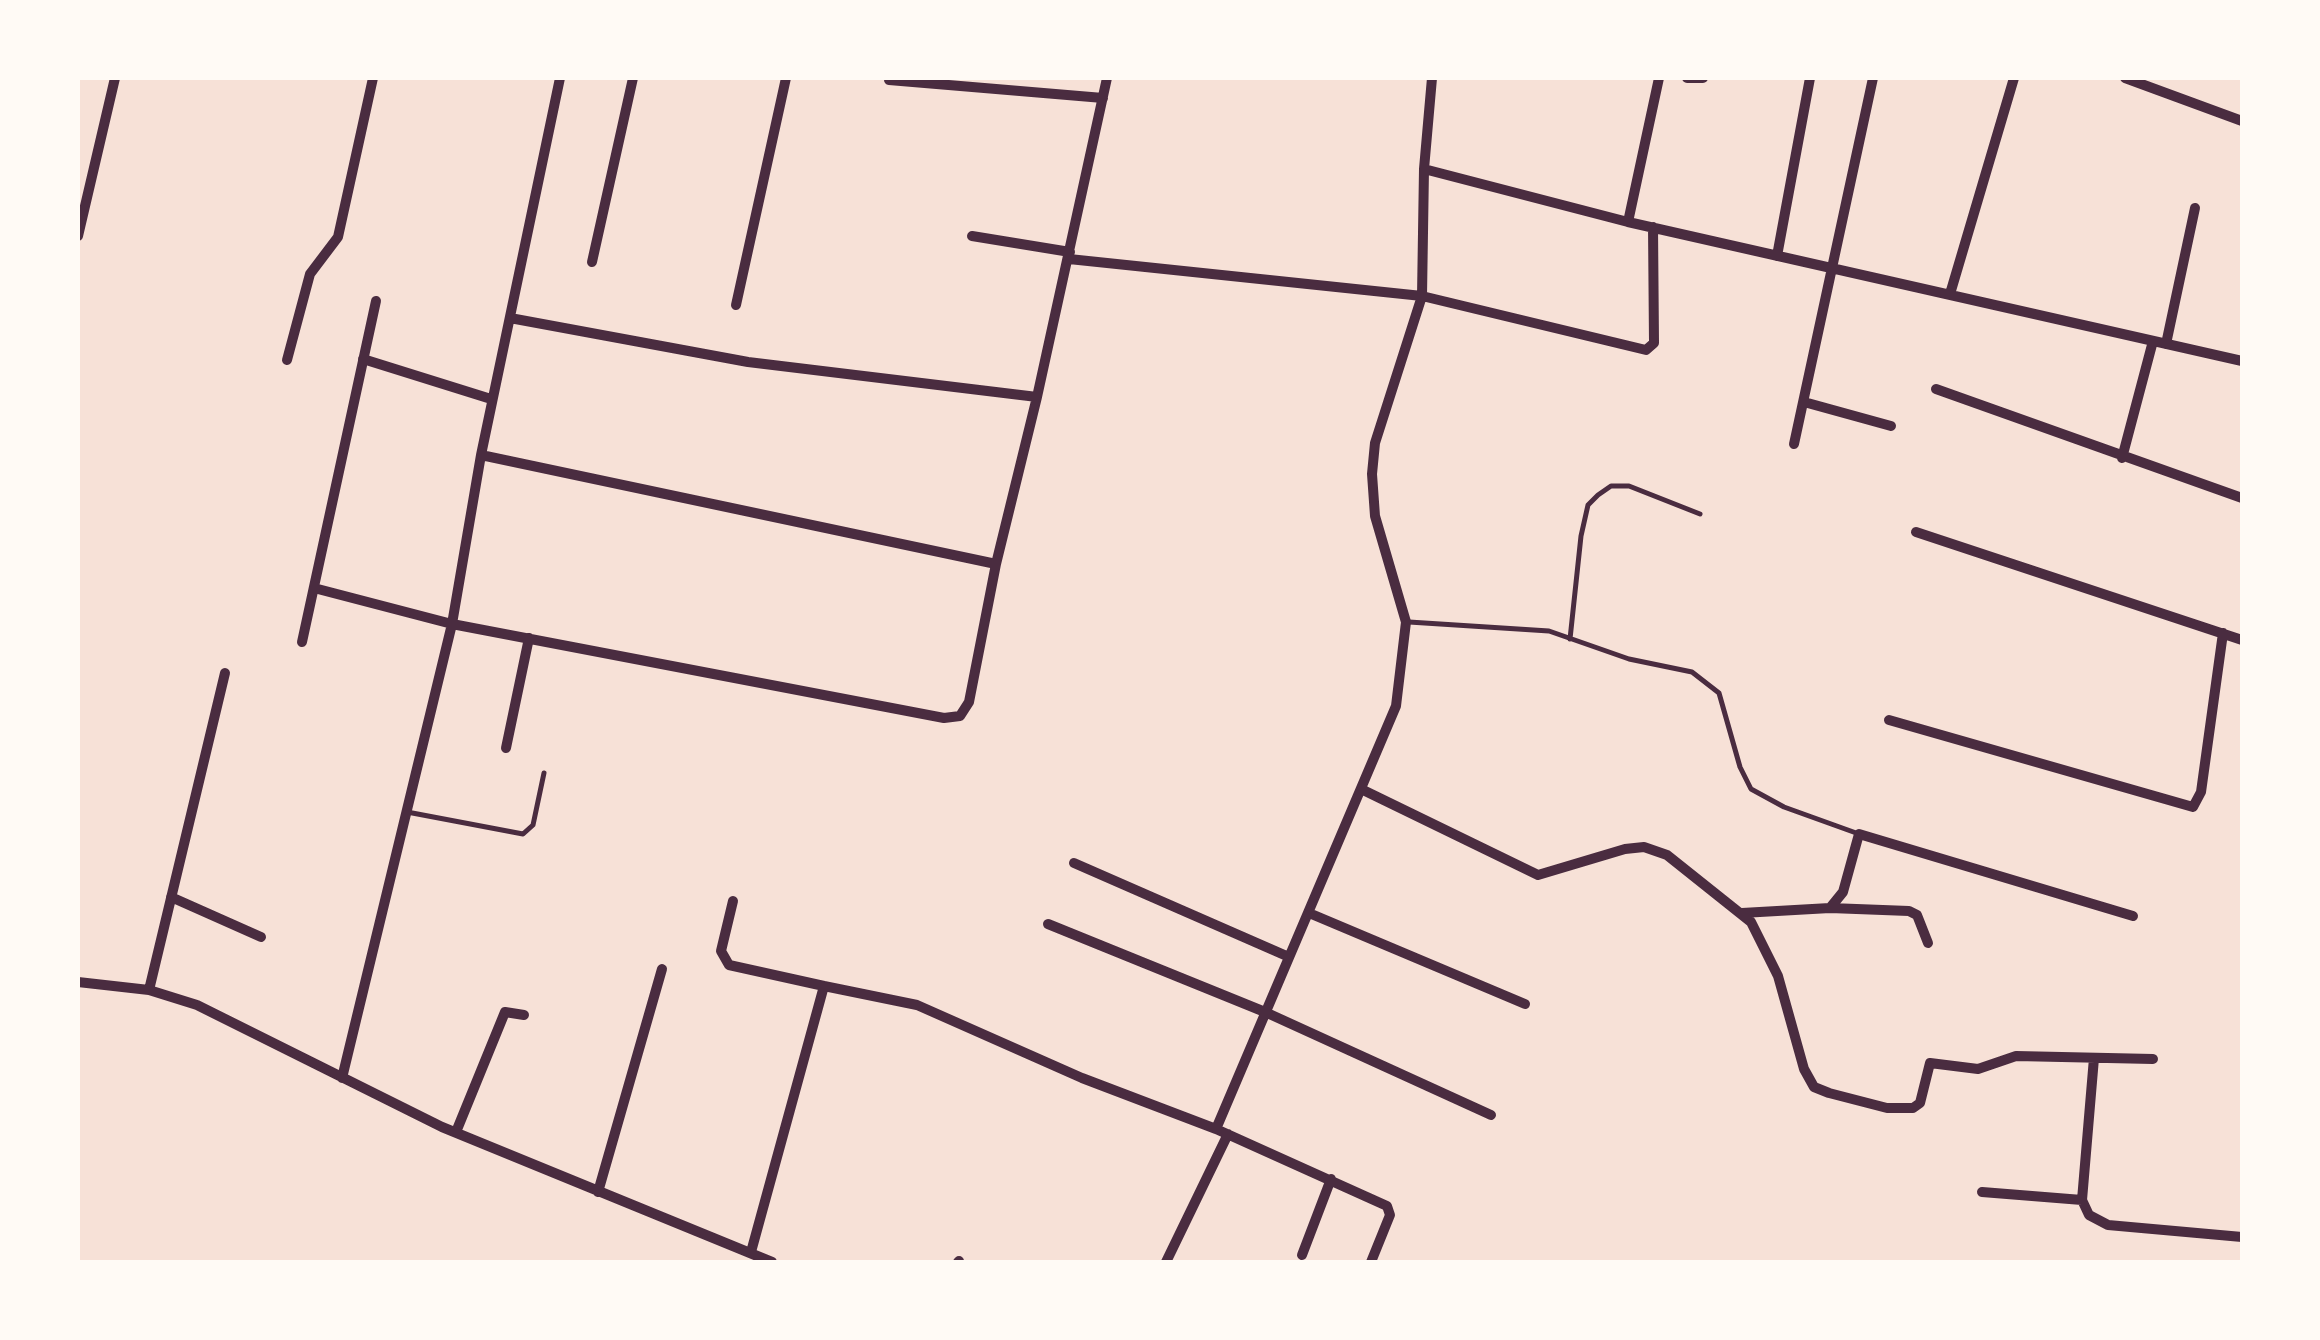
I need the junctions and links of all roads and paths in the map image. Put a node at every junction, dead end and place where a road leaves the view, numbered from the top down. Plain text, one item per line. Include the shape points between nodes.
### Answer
1 (116, 78) edge
2 (373, 78) edge
3 (560, 78) edge
4 (634, 78) edge
5 (786, 78) edge
6 (1107, 78) edge
7 (1432, 78) edge
8 (1659, 78) edge
9 (1686, 78) edge
10 (1704, 78) edge
11 (1810, 78) edge
12 (1873, 78) edge
13 (2014, 78) edge
14 (2125, 78) edge
15 (889, 80) edge
16 (1103, 98) junction
17 (2242, 120) edge
18 (1424, 170) junction
19 (2195, 208) dead end
20 (1628, 222) junction
21 (1654, 227) junction
22 (78, 236) edge
23 (972, 236) dead end
24 (1070, 256) junction
25 (1777, 256) junction
26 (592, 262) dead end
27 (1835, 268) junction
28 (1950, 294) junction
29 (1422, 296) junction
30 (376, 301) dead end
31 (736, 305) dead end
32 (510, 318) junction
33 (2153, 341) junction
34 (2166, 344) junction
35 (363, 359) junction
36 (287, 360) dead end
37 (2242, 361) edge
38 (1936, 389) dead end
39 (491, 398) junction
40 (1037, 398) junction
41 (1804, 402) junction
42 (1891, 426) dead end
43 (1794, 444) dead end
44 (482, 455) junction
45 (2122, 458) junction
46 (2242, 498) edge
47 (1700, 514) dead end
48 (1916, 532) dead end
49 (996, 564) junction
50 (314, 588) junction
51 (1406, 622) junction
52 (452, 624) junction
53 (2223, 633) junction
54 (529, 638) junction
55 (1570, 639) junction
56 (2242, 640) edge
57 (302, 642) dead end
58 (225, 673) dead end
59 (1888, 720) dead end
60 (506, 748) dead end
61 (544, 773) dead end
62 (1362, 789) junction
63 (407, 812) junction
64 (1859, 834) junction
65 (1074, 862) dead end
66 (172, 897) junction
67 (733, 900) dead end
68 (1830, 908) junction
69 (1309, 913) junction
70 (1742, 913) junction
71 (2134, 916) dead end
72 (1048, 924) dead end
73 (261, 937) dead end
74 (1928, 943) dead end
75 (1289, 957) junction
76 (662, 969) dead end
77 (78, 982) edge
78 (824, 986) junction
79 (150, 990) junction
80 (1526, 1004) dead end
81 (1266, 1012) junction
82 (524, 1015) dead end
83 (2094, 1058) junction
84 (2153, 1059) dead end
85 (342, 1078) junction
86 (1491, 1115) dead end
87 (1216, 1129) junction
88 (456, 1132) junction
89 (1228, 1134) junction
90 (1331, 1180) junction
91 (598, 1192) junction
92 (1982, 1192) dead end
93 (2082, 1200) junction
94 (2242, 1238) edge
95 (751, 1252) junction
96 (1302, 1255) dead end
97 (772, 1262) edge
98 (1166, 1262) edge
99 (1371, 1262) edge

1 - 22 street
2 - 36 street via 338,237 310,274
3 - 32 street
4 - 26 street
5 - 31 street
6 - 16 street
7 - 18 street
8 - 20 street
9 - 10 street
11 - 25 street
12 - 27 street
13 - 28 street
14 - 17 street
15 - 16 street
16 - 24 street
18 - 20 street
18 - 29 street
19 - 34 street
20 - 21 street
21 - 25 street
21 - 29 street via 1654,342 1646,350
23 - 24 street
24 - 29 street
24 - 40 street
25 - 27 street
27 - 28 street
27 - 41 street
28 - 33 street
29 - 51 street via 1375,443 1372,474 1375,516
30 - 35 street
32 - 39 street
32 - 40 street via 748,362
33 - 34 street
33 - 45 street
34 - 37 street
35 - 39 street
35 - 50 street
38 - 45 street
39 - 44 street
40 - 49 street
41 - 42 street
41 - 43 street
44 - 49 street
44 - 52 street
45 - 46 street
47 - 55 lane via 1629,486 1598,494 1588,505 1581,536
48 - 53 street
49 - 54 street via 969,702 960,716
50 - 52 street
50 - 57 street
51 - 55 lane via 1549,631
51 - 62 street via 1396,706
52 - 54 street
52 - 63 street
53 - 56 street
53 - 59 street via 2202,792 2193,807
54 - 60 street
55 - 64 lane via 1706,681 1726,706 1751,789
58 - 66 street
61 - 63 lane via 533,825 523,834
62 - 69 street
62 - 70 street via 1538,875 1625,849 1654,849
63 - 85 street
64 - 68 street via 1843,892
64 - 71 street
65 - 75 street
66 - 73 street
66 - 79 street
67 - 78 street via 720,951 729,965
68 - 70 street
68 - 74 street via 1909,911 1917,914
69 - 75 street
69 - 80 street
70 - 83 street via 1778,976 1814,1086 1888,1108 1914,1108 1930,1063 1978,1069 2016,1056
72 - 81 street
75 - 81 street
76 - 91 street
77 - 79 street
78 - 87 street via 917,1005
78 - 95 street
79 - 85 street via 197,1005
81 - 86 street
81 - 87 street
82 - 88 street via 504,1012
83 - 84 street
83 - 93 street
85 - 88 street
87 - 89 street
88 - 91 street
89 - 90 street
89 - 98 street
90 - 96 street
90 - 99 street via 1390,1209
91 - 95 street
92 - 93 street
93 - 94 street via 2089,1216 2108,1225
95 - 97 street

